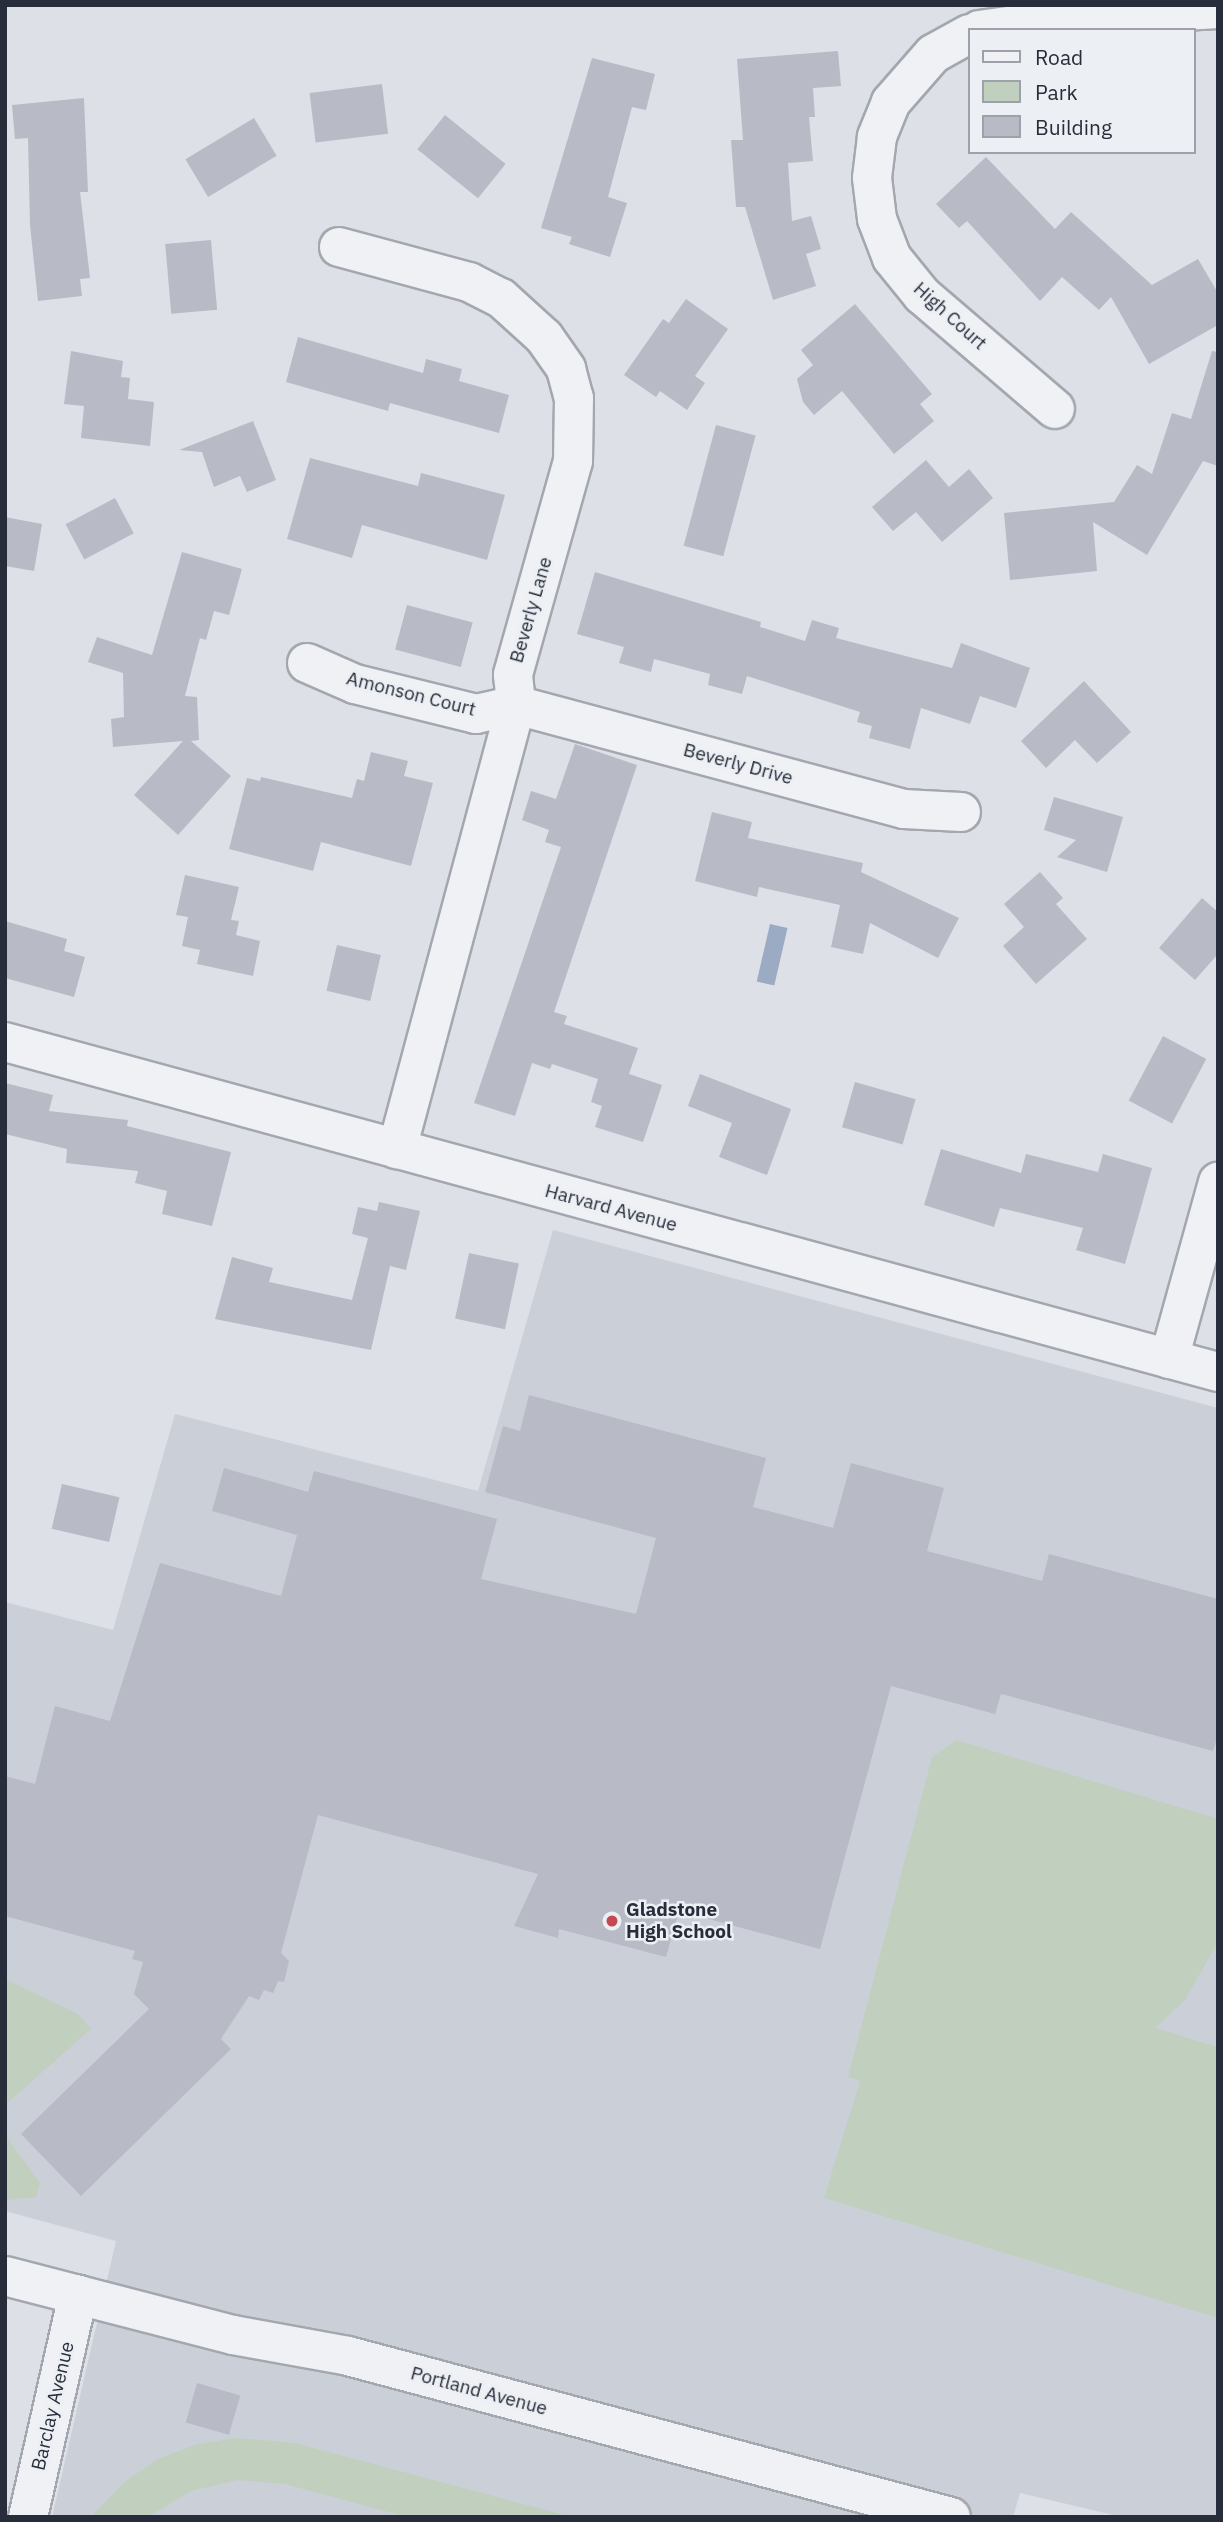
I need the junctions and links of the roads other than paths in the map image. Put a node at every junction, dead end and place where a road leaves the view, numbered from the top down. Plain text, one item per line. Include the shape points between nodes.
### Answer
1 (1218, 9) edge
2 (993, 28) edge
3 (968, 35) edge
4 (339, 247) dead end
5 (1055, 409) dead end
6 (307, 663) dead end
7 (516, 705) junction
8 (961, 811) dead end
9 (5, 1042) edge
10 (397, 1149) junction
11 (1218, 1182) edge
12 (1169, 1359) junction
13 (1218, 1372) edge
14 (5, 2276) edge
15 (78, 2295) junction
16 (29, 2517) edge
17 (951, 2517) edge

1 - 2 street via 1065,18
3 - 5 street, High Court via 933,54 891,102 877,138 872,178 877,219 892,258 922,295
4 - 7 street, Beverly Lane via 469,282 501,298 528,319 566,369 574,398 573,461 513,675
6 - 7 street, Amonson Court via 355,684 476,714
7 - 8 street, Beverly Drive via 904,808
7 - 10 street, Beverly Lane
9 - 10 street, Harvard Avenue
10 - 12 street, Harvard Avenue
11 - 12 street
12 - 13 street, Harvard Avenue
14 - 15 street, Portland Avenue
15 - 16 street, Barclay Avenue
15 - 17 street, Portland Avenue via 233,2335 348,2356

